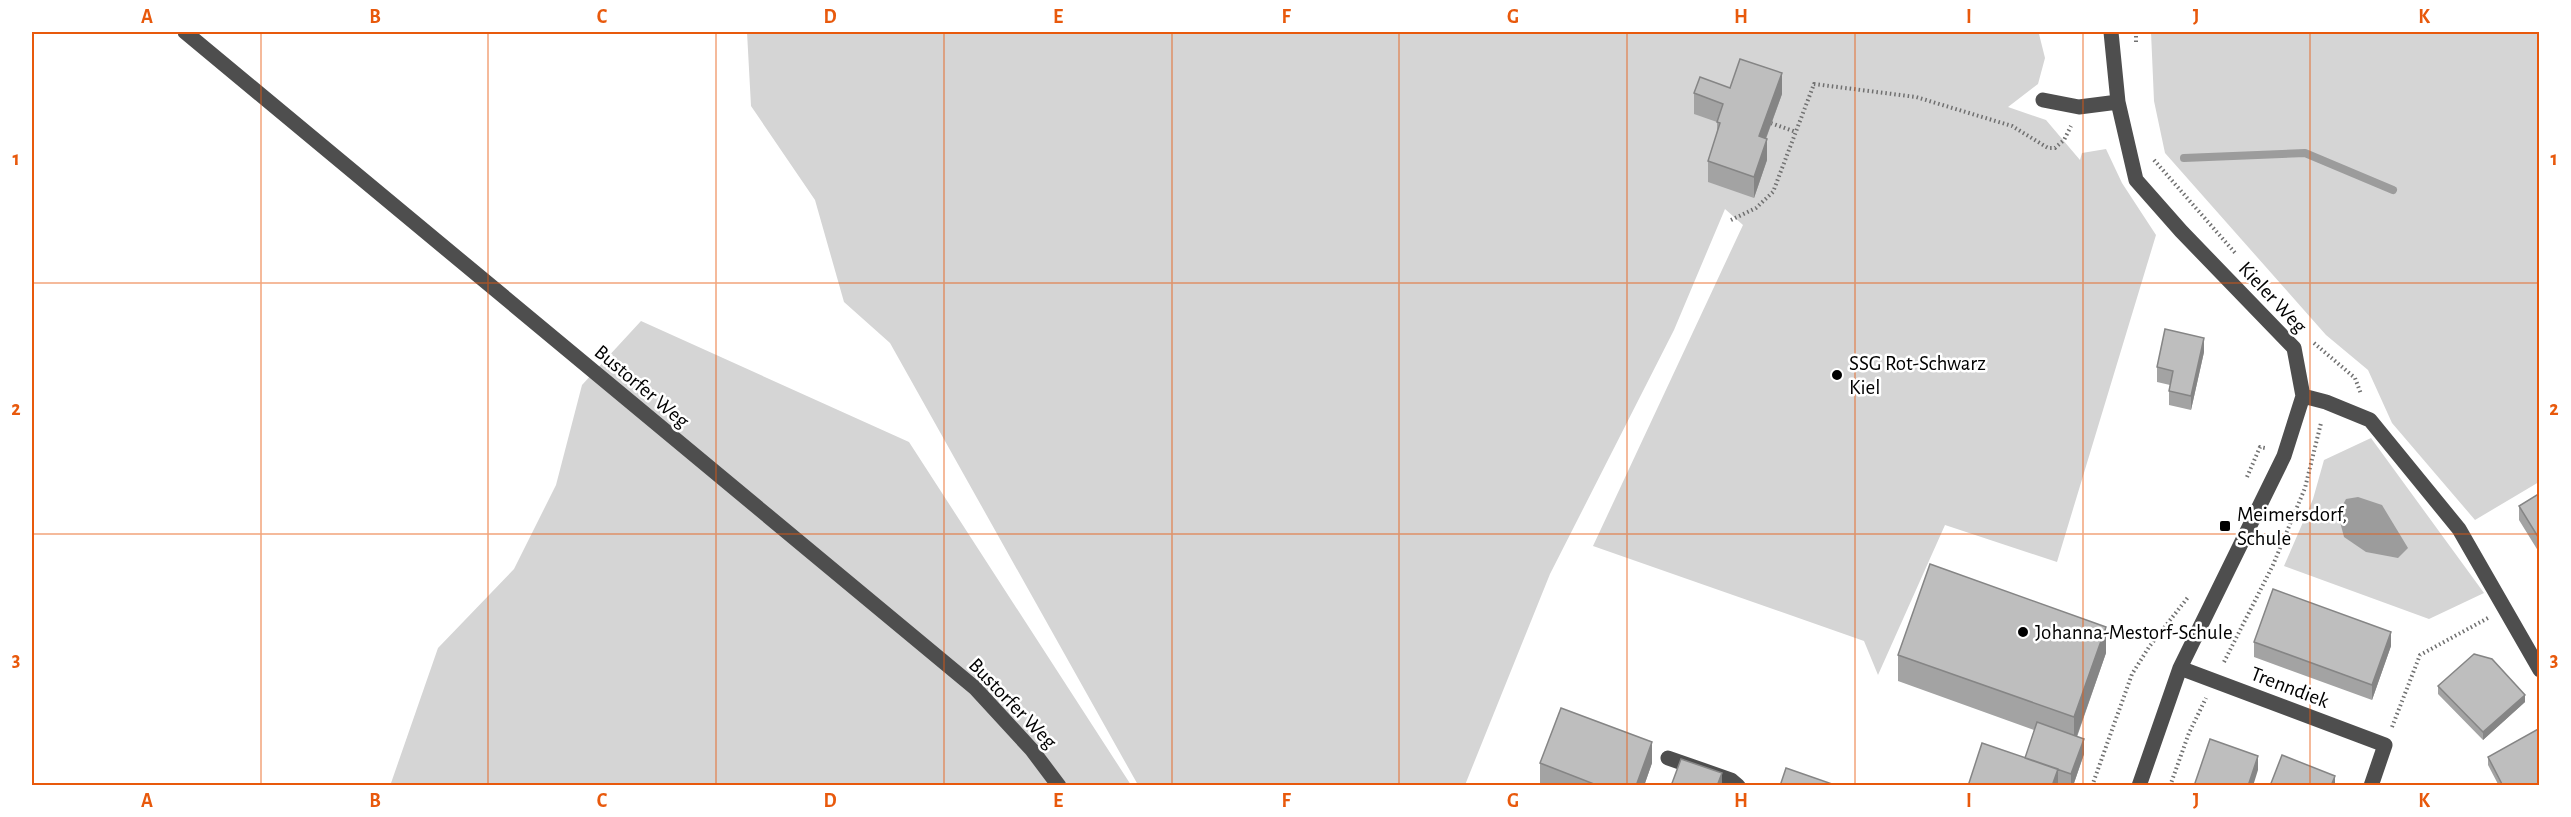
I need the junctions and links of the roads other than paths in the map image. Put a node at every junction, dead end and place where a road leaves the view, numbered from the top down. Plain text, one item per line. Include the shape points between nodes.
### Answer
1 (184, 32) edge
2 (2111, 32) edge
3 (2043, 100) dead end
4 (2118, 102) junction
5 (2303, 396) junction
6 (2180, 668) junction
7 (2540, 669) edge
8 (1668, 758) dead end
9 (1059, 786) edge
10 (1738, 786) edge
11 (2139, 786) edge
12 (2371, 786) edge

1 - 9 street, Bustorfer Weg via 975,688
2 - 4 street, Kieler Weg
3 - 4 street via 2079,107
4 - 5 street, Kieler Weg via 2136,180 2294,348
5 - 6 street via 2284,456
5 - 7 street via 2370,420 2459,529
6 - 11 street
6 - 12 street, Trenndiek via 2385,746
8 - 10 street

